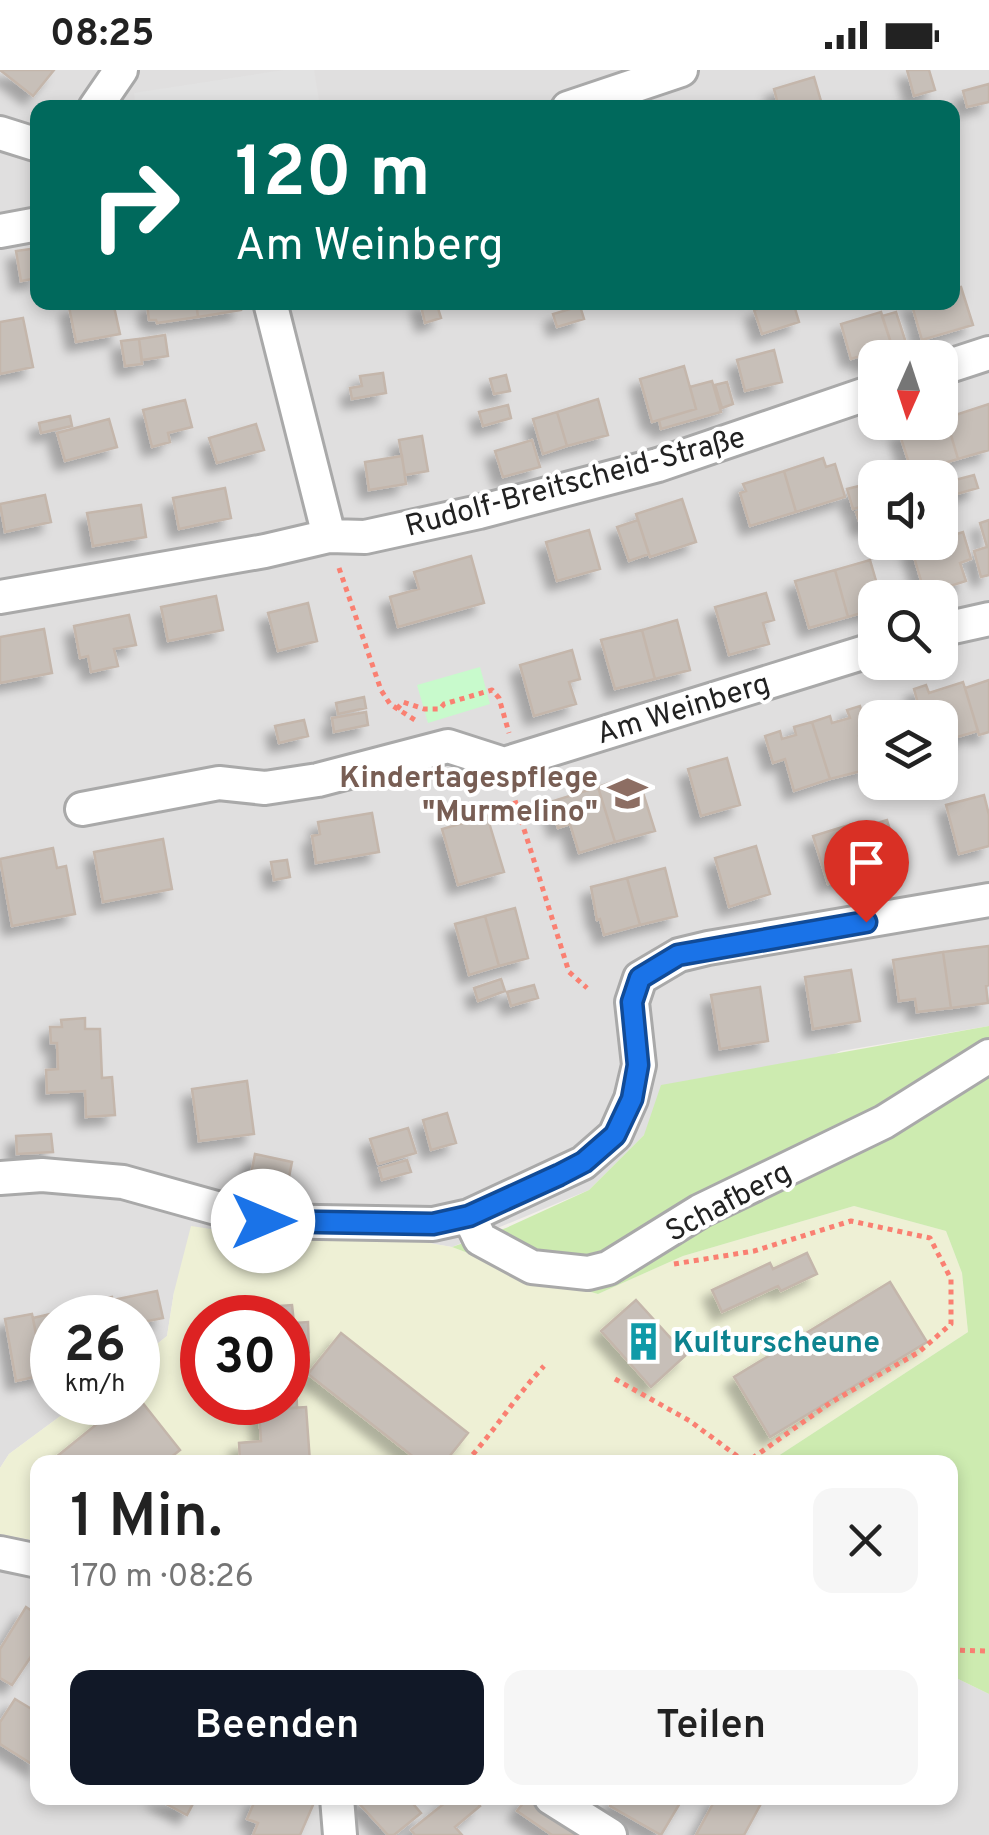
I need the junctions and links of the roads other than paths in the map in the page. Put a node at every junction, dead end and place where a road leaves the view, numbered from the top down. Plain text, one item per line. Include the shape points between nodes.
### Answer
1 (121, 70) edge
2 (681, 70) edge
3 (100, 100) edge
4 (592, 100) edge
5 (0, 133) edge
6 (30, 142) edge
7 (30, 225) edge
8 (0, 231) edge
9 (272, 310) edge
10 (989, 352) edge
11 (958, 363) edge
12 (858, 397) edge
13 (334, 551) junction
14 (0, 597) edge
15 (989, 619) edge
16 (958, 626) edge
17 (858, 654) edge
18 (82, 809) dead end
19 (989, 900) edge
20 (989, 1056) edge
21 (0, 1178) edge
22 (469, 1216) junction
23 (0, 1553) edge
24 (30, 1559) edge
25 (338, 1805) edge
26 (562, 1805) edge
27 (340, 1835) edge
28 (610, 1835) edge

1 - 3 street
2 - 4 street
5 - 6 street
7 - 8 street
9 - 13 street
10 - 11 street
12 - 13 street, Rudolf-Breitscheid-Straße via 640,469 365,537
13 - 14 street, Rudolf-Breitscheid-Straße via 265,551
15 - 16 street
17 - 18 street, Am Weinberg via 513,771 436,736 318,780 264,788 219,783
19 - 22 street via 708,948 655,967 640,978 632,1002 638,1065 615,1135 584,1162
20 - 22 street, Schafberg via 884,1122 700,1211 608,1268 532,1268 480,1239
21 - 22 street via 42,1174 123,1182 263,1221 433,1224
23 - 24 street
25 - 27 street
26 - 28 street

